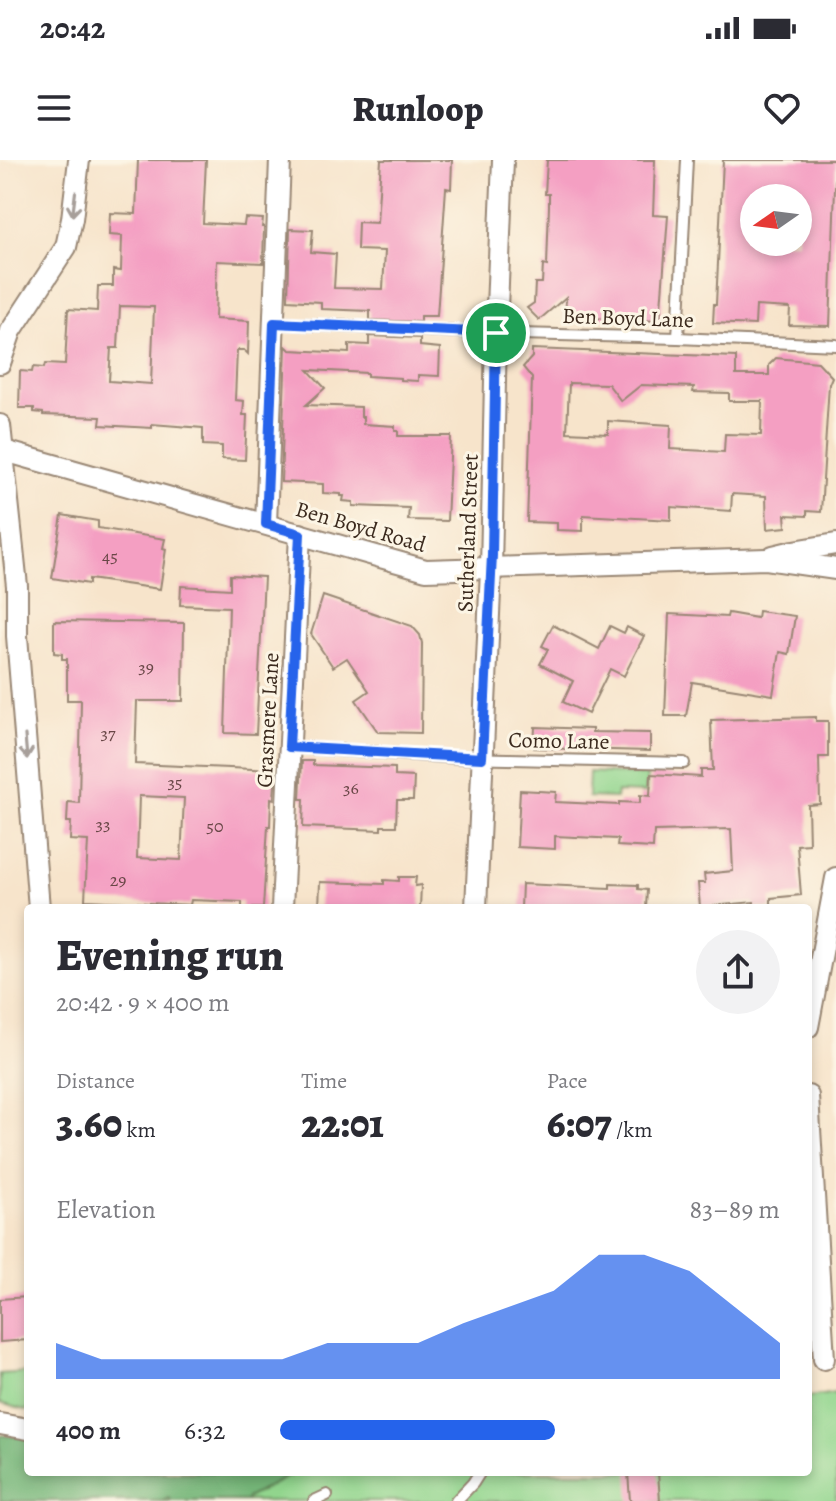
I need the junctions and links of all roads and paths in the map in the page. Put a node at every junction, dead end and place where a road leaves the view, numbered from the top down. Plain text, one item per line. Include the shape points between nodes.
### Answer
1 (79, 160) edge
2 (280, 160) edge
3 (503, 160) edge
4 (687, 160) edge
5 (274, 323) junction
6 (496, 333) junction
7 (678, 338) junction
8 (836, 345) edge
9 (0, 363) edge
10 (0, 425) edge
11 (1, 450) edge
12 (266, 524) junction
13 (300, 534) junction
14 (836, 544) edge
15 (766, 559) junction
16 (491, 569) junction
17 (836, 569) edge
18 (9, 585) edge
19 (289, 747) junction
20 (482, 758) junction
21 (684, 763) dead end
22 (836, 878) edge
23 (39, 904) edge
24 (282, 904) edge
25 (476, 904) edge
26 (812, 1006) edge
27 (812, 1151) edge
28 (827, 1359) edge
29 (0, 1413) edge
30 (24, 1417) edge
31 (0, 1424) edge
32 (24, 1428) edge
33 (477, 1476) edge
34 (327, 1495) dead end
35 (314, 1501) edge
36 (456, 1501) edge

1 -> 9 street via 66,247 11,331
2 - 5 street
3 - 6 street, Sutherland Street
4 - 7 lane
5 - 6 lane, Ben Boyd Lane
5 - 12 street
6 - 7 lane, Ben Boyd Lane
6 - 16 street, Sutherland Street
7 - 8 lane, Ben Boyd Lane
10 - 11 street
11 - 12 street, Ben Boyd Road
11 - 18 street
12 - 13 street, Ben Boyd Road
13 - 16 street, Ben Boyd Road via 426,570
13 - 19 street, Grasmere Lane
14 - 15 street, Ben Boyd Road
15 - 16 street, Ben Boyd Road
15 - 17 street, Ben Boyd Road
16 - 20 street, Sutherland Street
18 -> 23 street
19 - 20 lane, Como Lane
19 - 24 street, Grasmere Lane
20 - 21 lane, Como Lane
20 - 25 street, Sutherland Street
22 - 26 street
27 - 28 street
29 - 30 street
31 - 32 street
33 - 36 lane
34 - 35 lane

